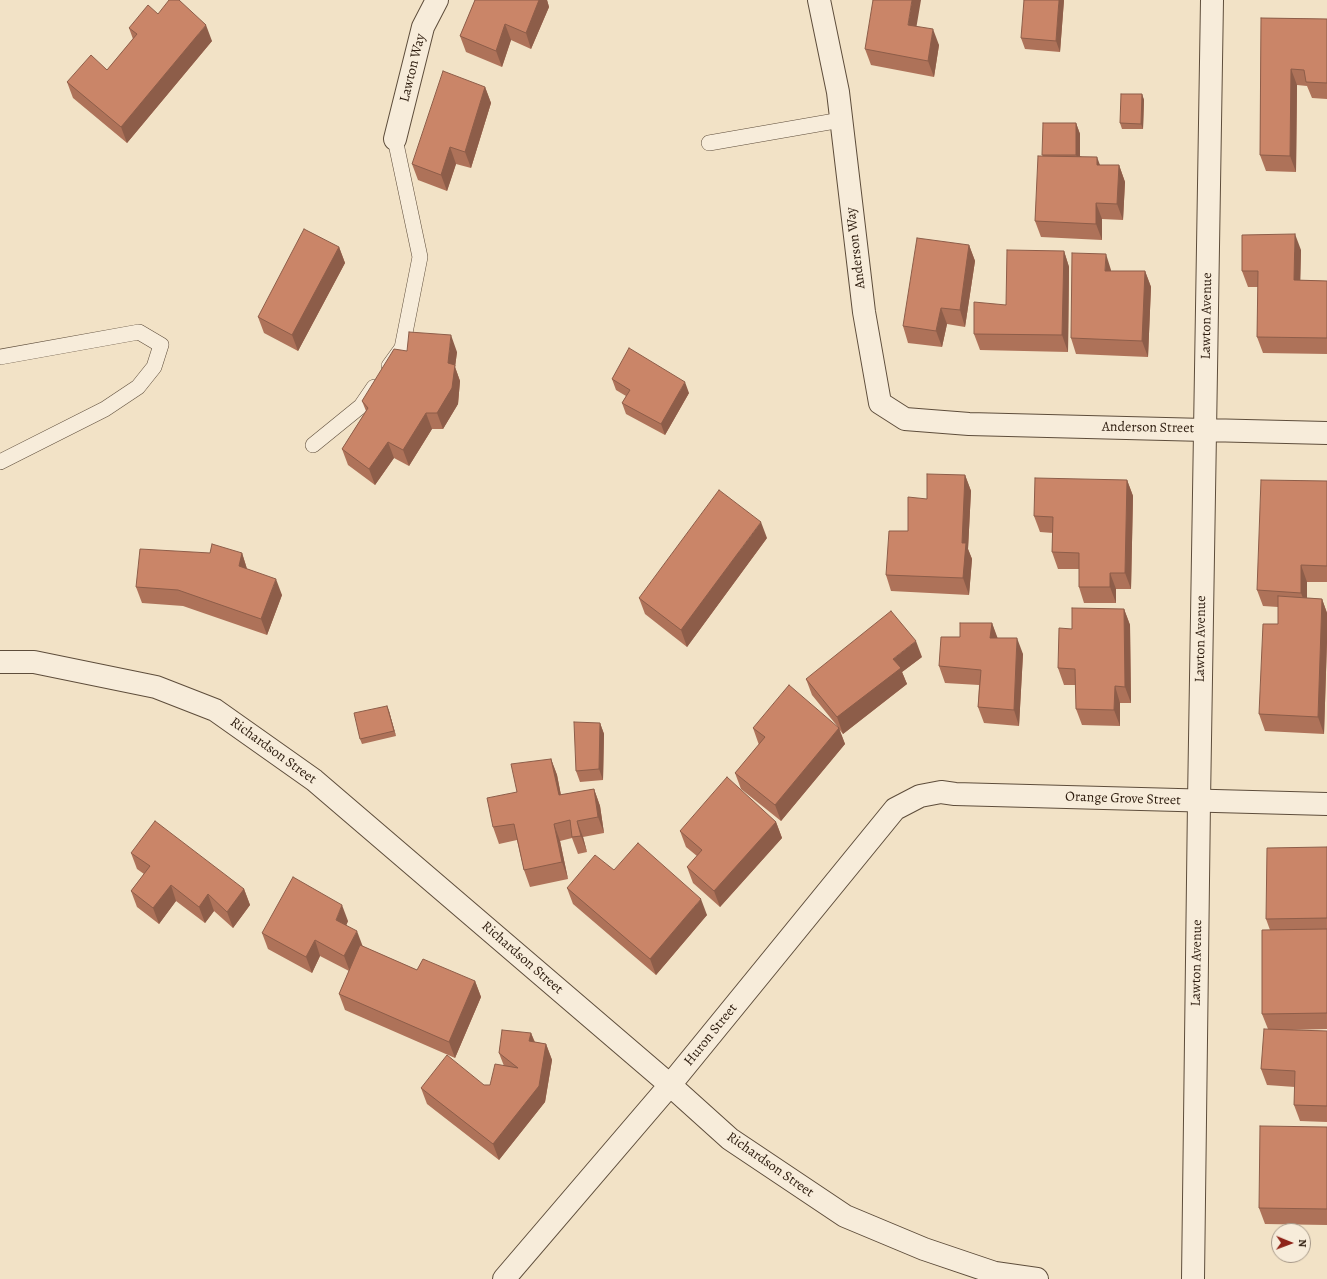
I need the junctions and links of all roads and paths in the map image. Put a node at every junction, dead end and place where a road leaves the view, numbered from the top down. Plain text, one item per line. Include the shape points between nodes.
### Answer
1 (437, 0) edge
2 (819, 0) edge
3 (1212, 0) edge
4 (841, 120) junction
5 (395, 139) joint
6 (709, 143) dead end
7 (0, 357) edge
8 (969, 424) joint
9 (1205, 430) junction
10 (1327, 433) edge
11 (313, 445) dead end
12 (0, 462) edge
13 (0, 662) edge
14 (920, 796) joint
15 (1199, 801) junction
16 (1327, 804) edge
17 (670, 1085) junction
18 (504, 1279) edge
19 (1036, 1279) edge
20 (1194, 1279) edge

1 - 5 street, Lawton Way via 423,27
2 - 4 street, Anderson Way
3 - 9 street, Lawton Avenue
4 - 6 lane
4 - 8 street, Anderson Way via 864,312 880,403 905,419
5 - 11 lane via 420,257 402,348 361,406
7 - 12 lane via 139,332 161,345 154,367 138,387 105,409
8 - 9 street, Anderson Street
9 - 10 street, Anderson Street
9 - 15 street, Lawton Avenue
13 - 17 street, Richardson Street via 34,662 156,687 215,710 314,780
14 - 15 street, Orange Grove Street via 941,792
14 - 17 street, Huron Street via 895,809
15 - 16 street, Orange Grove Street
15 - 20 street, Lawton Avenue
17 - 18 street, Huron Street
17 - 19 street, Richardson Street via 730,1139 845,1216 924,1249 995,1273

